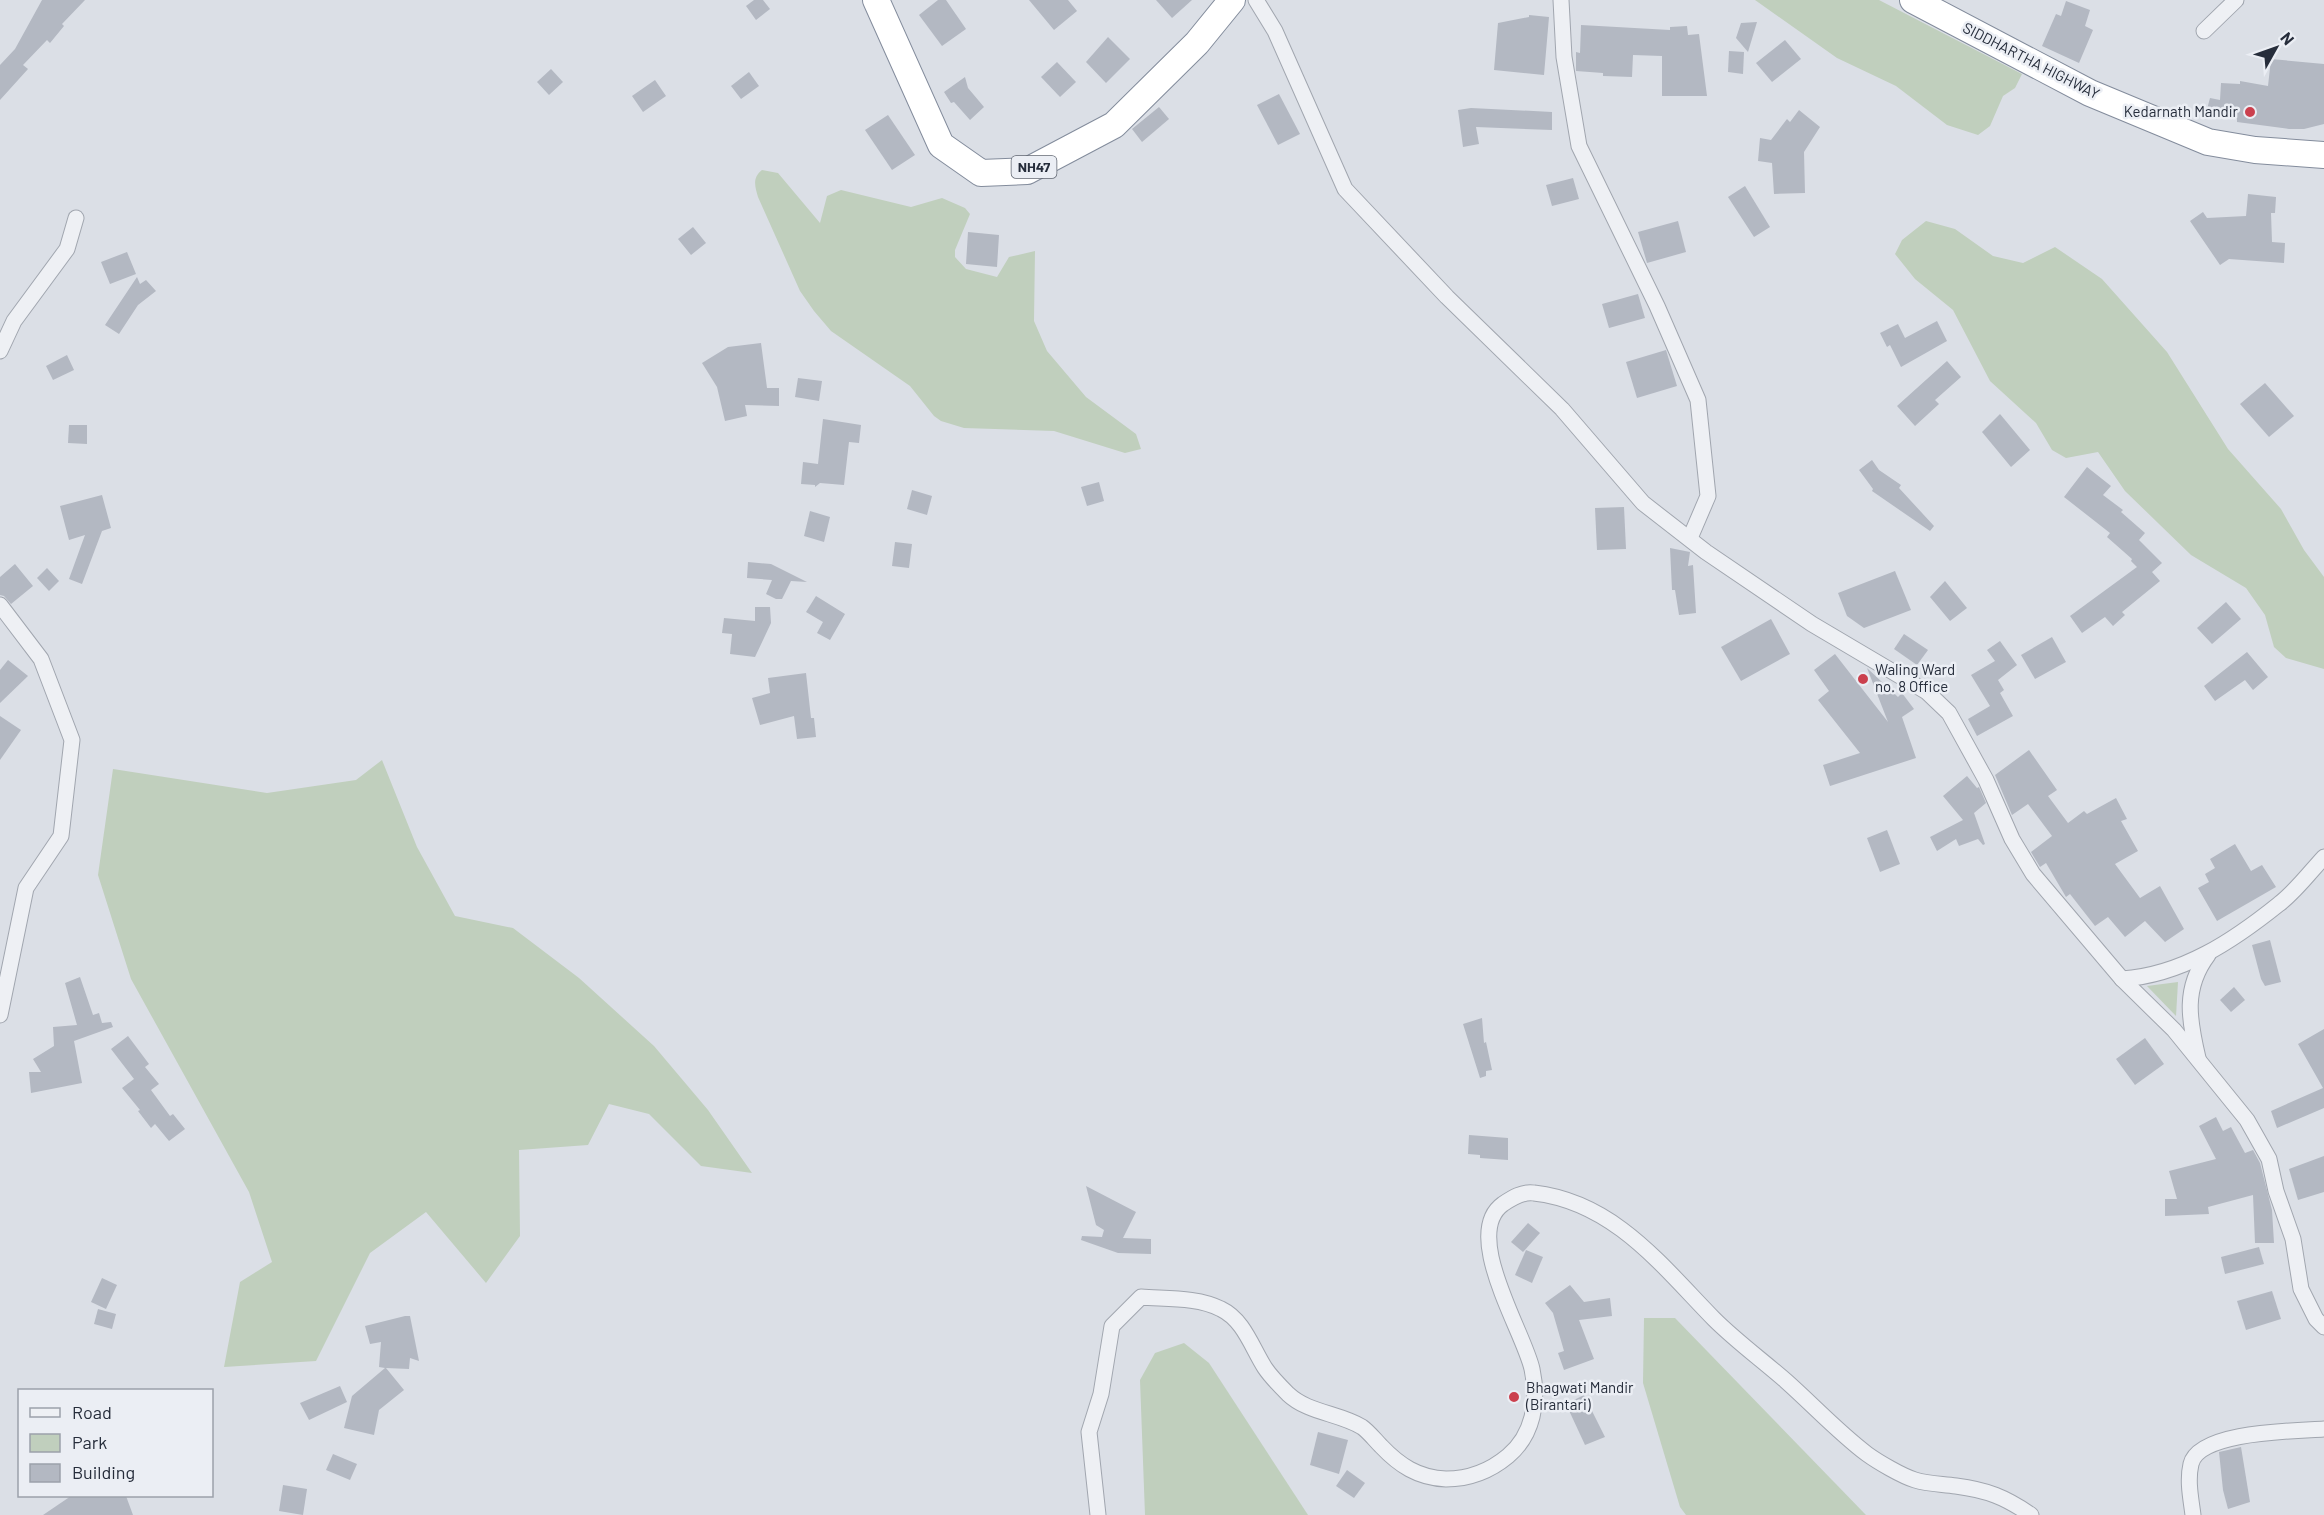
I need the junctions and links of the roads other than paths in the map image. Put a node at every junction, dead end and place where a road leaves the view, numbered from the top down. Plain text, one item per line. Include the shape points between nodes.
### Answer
1 (876, 0) edge
2 (1232, 0) edge
3 (1256, 0) edge
4 (1561, 0) edge
5 (1913, 0) edge
6 (2236, 0) edge
7 (2204, 31) dead end
8 (2324, 155) edge
9 (75, 218) dead end
10 (0, 351) edge
11 (1690, 538) junction
12 (0, 605) edge
13 (2324, 857) edge
14 (2212, 950) junction
15 (2122, 979) junction
16 (0, 1015) edge
17 (2199, 1061) junction
18 (2324, 1327) edge
19 (2324, 1429) edge
20 (1098, 1515) edge
21 (2031, 1515) edge
22 (2193, 1515) edge

1 - 2 highway, NH47 via 941,145 981,173 1027,171 1114,125 1197,43
3 - 11 street via 1275,31 1345,189 1447,297 1562,409 1643,503
4 - 11 street via 1564,57 1579,146 1698,400 1708,496
5 - 8 highway, SIDDHARTHA HIGHWAY via 2090,93 2208,142
6 - 7 street
9 - 10 street via 67,249 14,321
11 - 15 street via 1812,624 1927,692 1948,713 2033,874
12 - 16 street via 41,659 72,740 61,836 26,888
13 - 14 street via 2280,903
14 - 15 street via 2157,975
14 - 17 street via 2197,969 2191,988 2190,1023
15 - 17 street
17 - 18 street via 2247,1120 2269,1159 2293,1239 2301,1289
19 - 22 street via 2226,1439 2201,1450 2191,1462
20 - 21 street via 1089,1432 1101,1394 1112,1326 1141,1298 1194,1301 1223,1309 1244,1329 1266,1370 1291,1397 1365,1429 1398,1463 1422,1476 1447,1479 1481,1474 1503,1460 1521,1445 1535,1398 1532,1368 1500,1292 1489,1227 1497,1209 1529,1192 1556,1196 1622,1227 1658,1258 1716,1321 1868,1454 1913,1480 2006,1498

